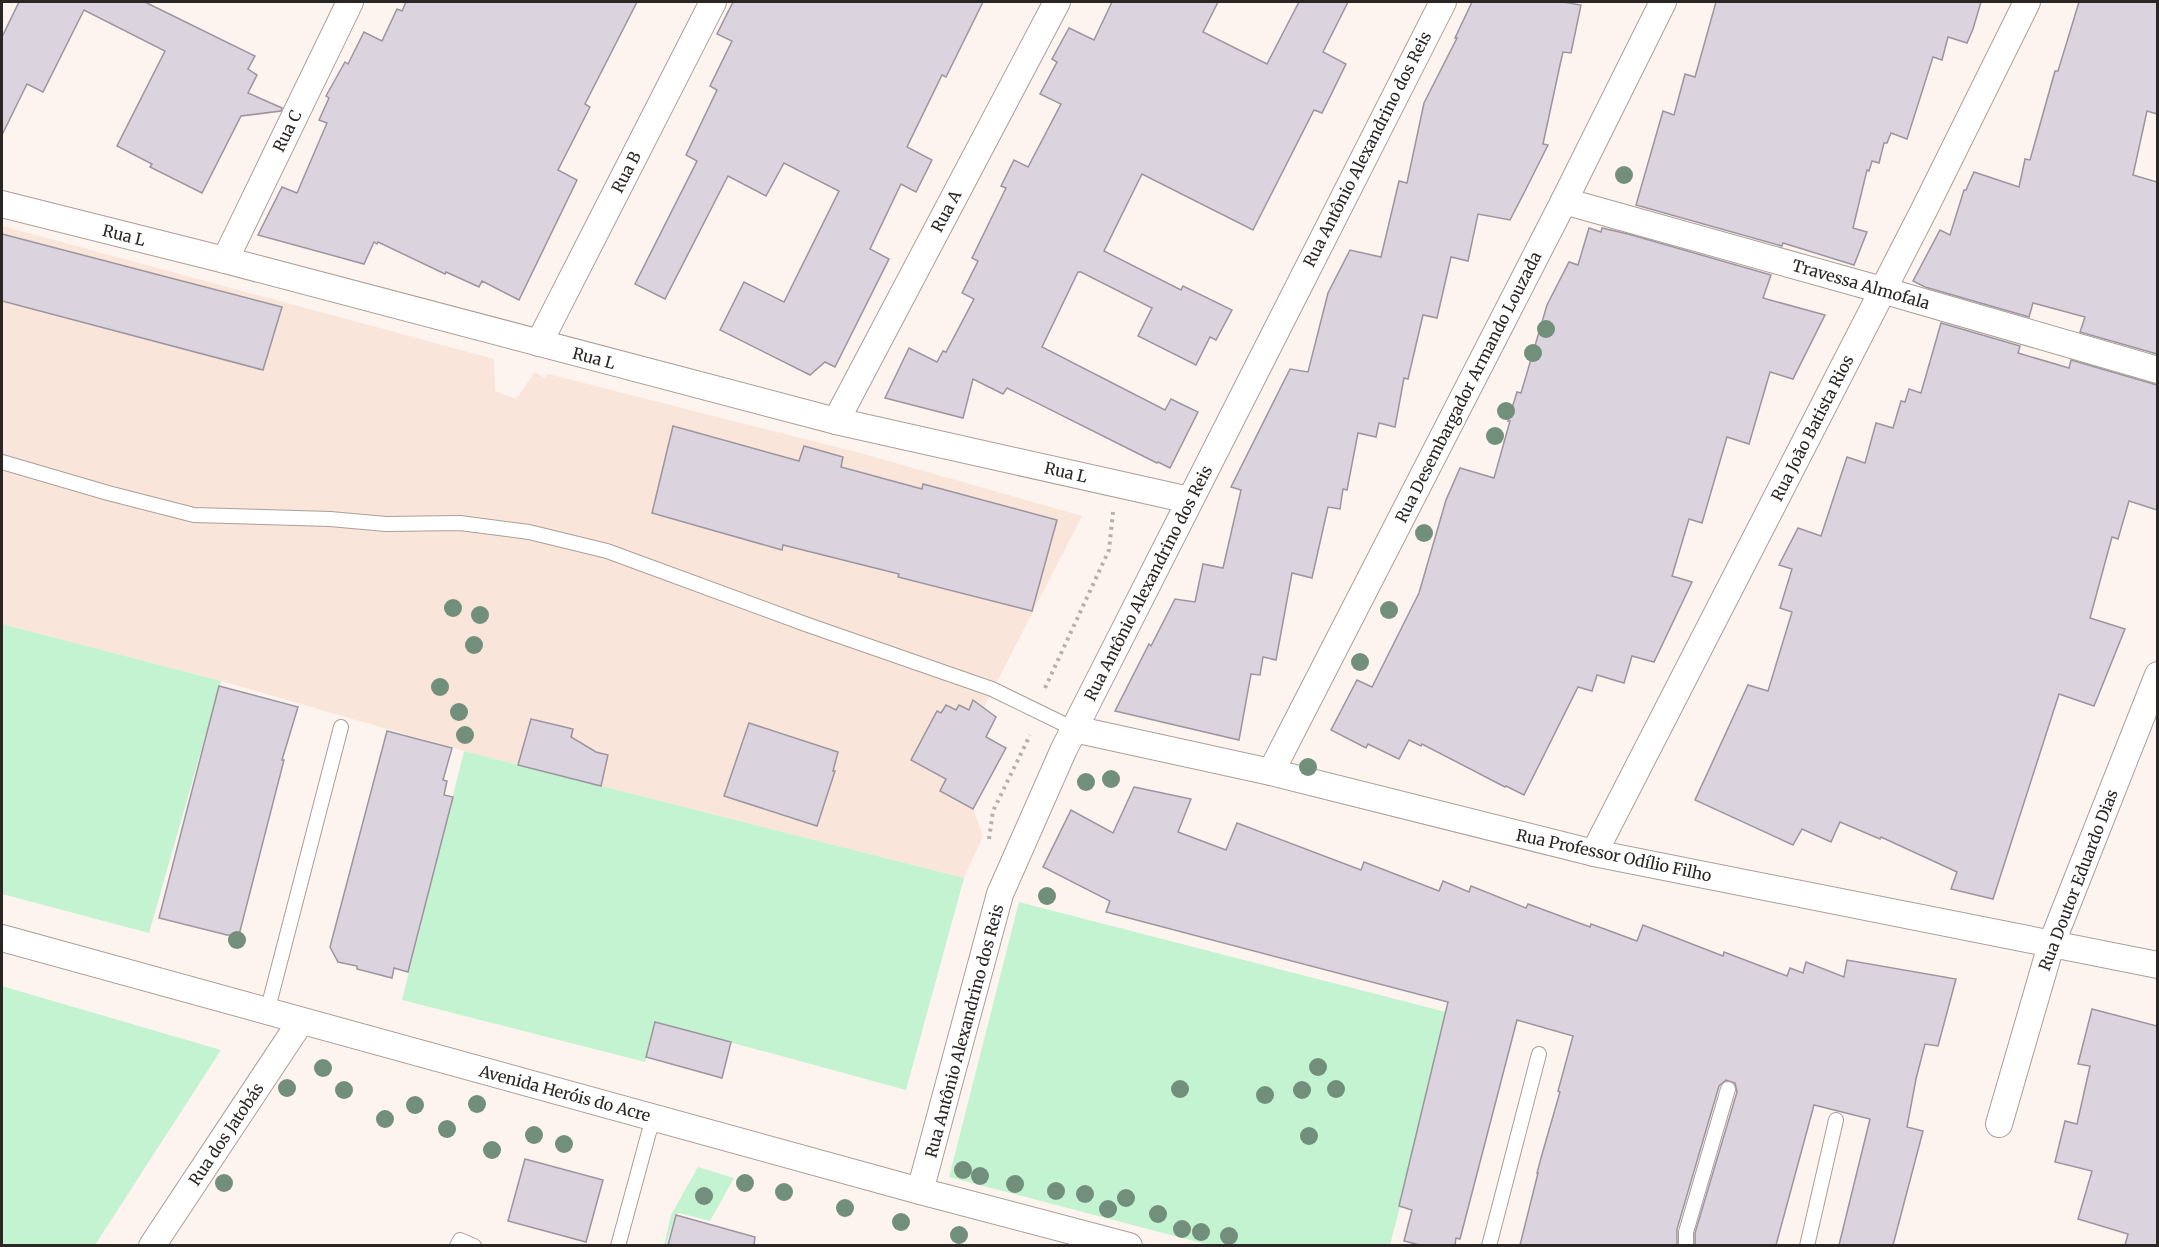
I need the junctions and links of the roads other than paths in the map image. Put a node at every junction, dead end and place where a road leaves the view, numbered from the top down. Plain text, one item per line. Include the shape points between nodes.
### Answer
1 (350, 2) edge
2 (713, 2) edge
3 (1057, 2) edge
4 (1443, 2) edge
5 (1663, 2) edge
6 (2027, 2) edge
7 (1564, 201) junction
8 (2, 204) edge
9 (225, 260) junction
10 (1882, 290) junction
11 (539, 343) junction
12 (2157, 370) edge
13 (836, 421) junction
14 (2, 462) edge
15 (1189, 500) junction
16 (2157, 675) edge
17 (341, 727) dead end
18 (1074, 729) junction
19 (1271, 772) junction
20 (1594, 853) junction
21 (2, 938) edge
22 (2051, 945) junction
23 (2157, 965) edge
24 (267, 1012) junction
25 (301, 1021) junction
26 (1539, 1054) dead end
27 (1728, 1089) dead end
28 (656, 1118) junction
29 (1836, 1120) dead end
30 (1999, 1124) dead end
31 (920, 1191) junction
32 (1049, 1236) edge
33 (152, 1245) edge
34 (457, 1245) edge
35 (474, 1245) edge
36 (618, 1245) edge
37 (1129, 1245) edge
38 (1489, 1245) edge
39 (1686, 1245) edge
40 (1807, 1245) edge

1 - 9 street, Rua C
2 - 11 street, Rua B
3 - 13 street, Rua A
4 - 15 street, Rua Antônio Alexandrino dos Reis
5 - 7 street, Rua Desembargador Armando Louzada
6 - 10 street, Rua João Batista Rios
7 - 10 street, Travessa Almofala
7 - 19 street, Rua Desembargador Armando Louzada
8 - 9 street, Rua L
9 - 11 street, Rua L
10 - 12 street, Travessa Almofala
10 - 20 street, Rua João Batista Rios
11 - 13 street, Rua L
13 - 15 street, Rua L
14 - 18 lane via 194,515 386,524 460,523 529,532 618,555 992,689
15 - 18 street, Rua Antônio Alexandrino dos Reis
16 - 22 street, Rua Doutor Eduardo Dias
17 - 24 lane
18 - 19 street, Rua Professor Odílio Filho
18 - 31 street, Rua Antônio Alexandrino dos Reis via 1000,894
19 - 20 street, Rua Professor Odílio Filho
20 - 22 street, Rua Professor Odílio Filho
21 - 24 street, Avenida Heróis do Acre
22 - 23 street, Rua Professor Odílio Filho
22 - 30 street, Rua Doutor Eduardo Dias
24 - 25 street, Avenida Heróis do Acre
25 - 28 street, Avenida Heróis do Acre
25 - 33 street, Rua dos Jatobás
26 - 38 lane
27 - 39 lane via 1686,1232
28 - 31 street, Avenida Heróis do Acre
28 - 36 lane
29 - 40 lane
31 - 32 street, Avenida Heróis do Acre
32 - 37 street, Avenida Heróis do Acre
34 - 35 lane via 460,1240

